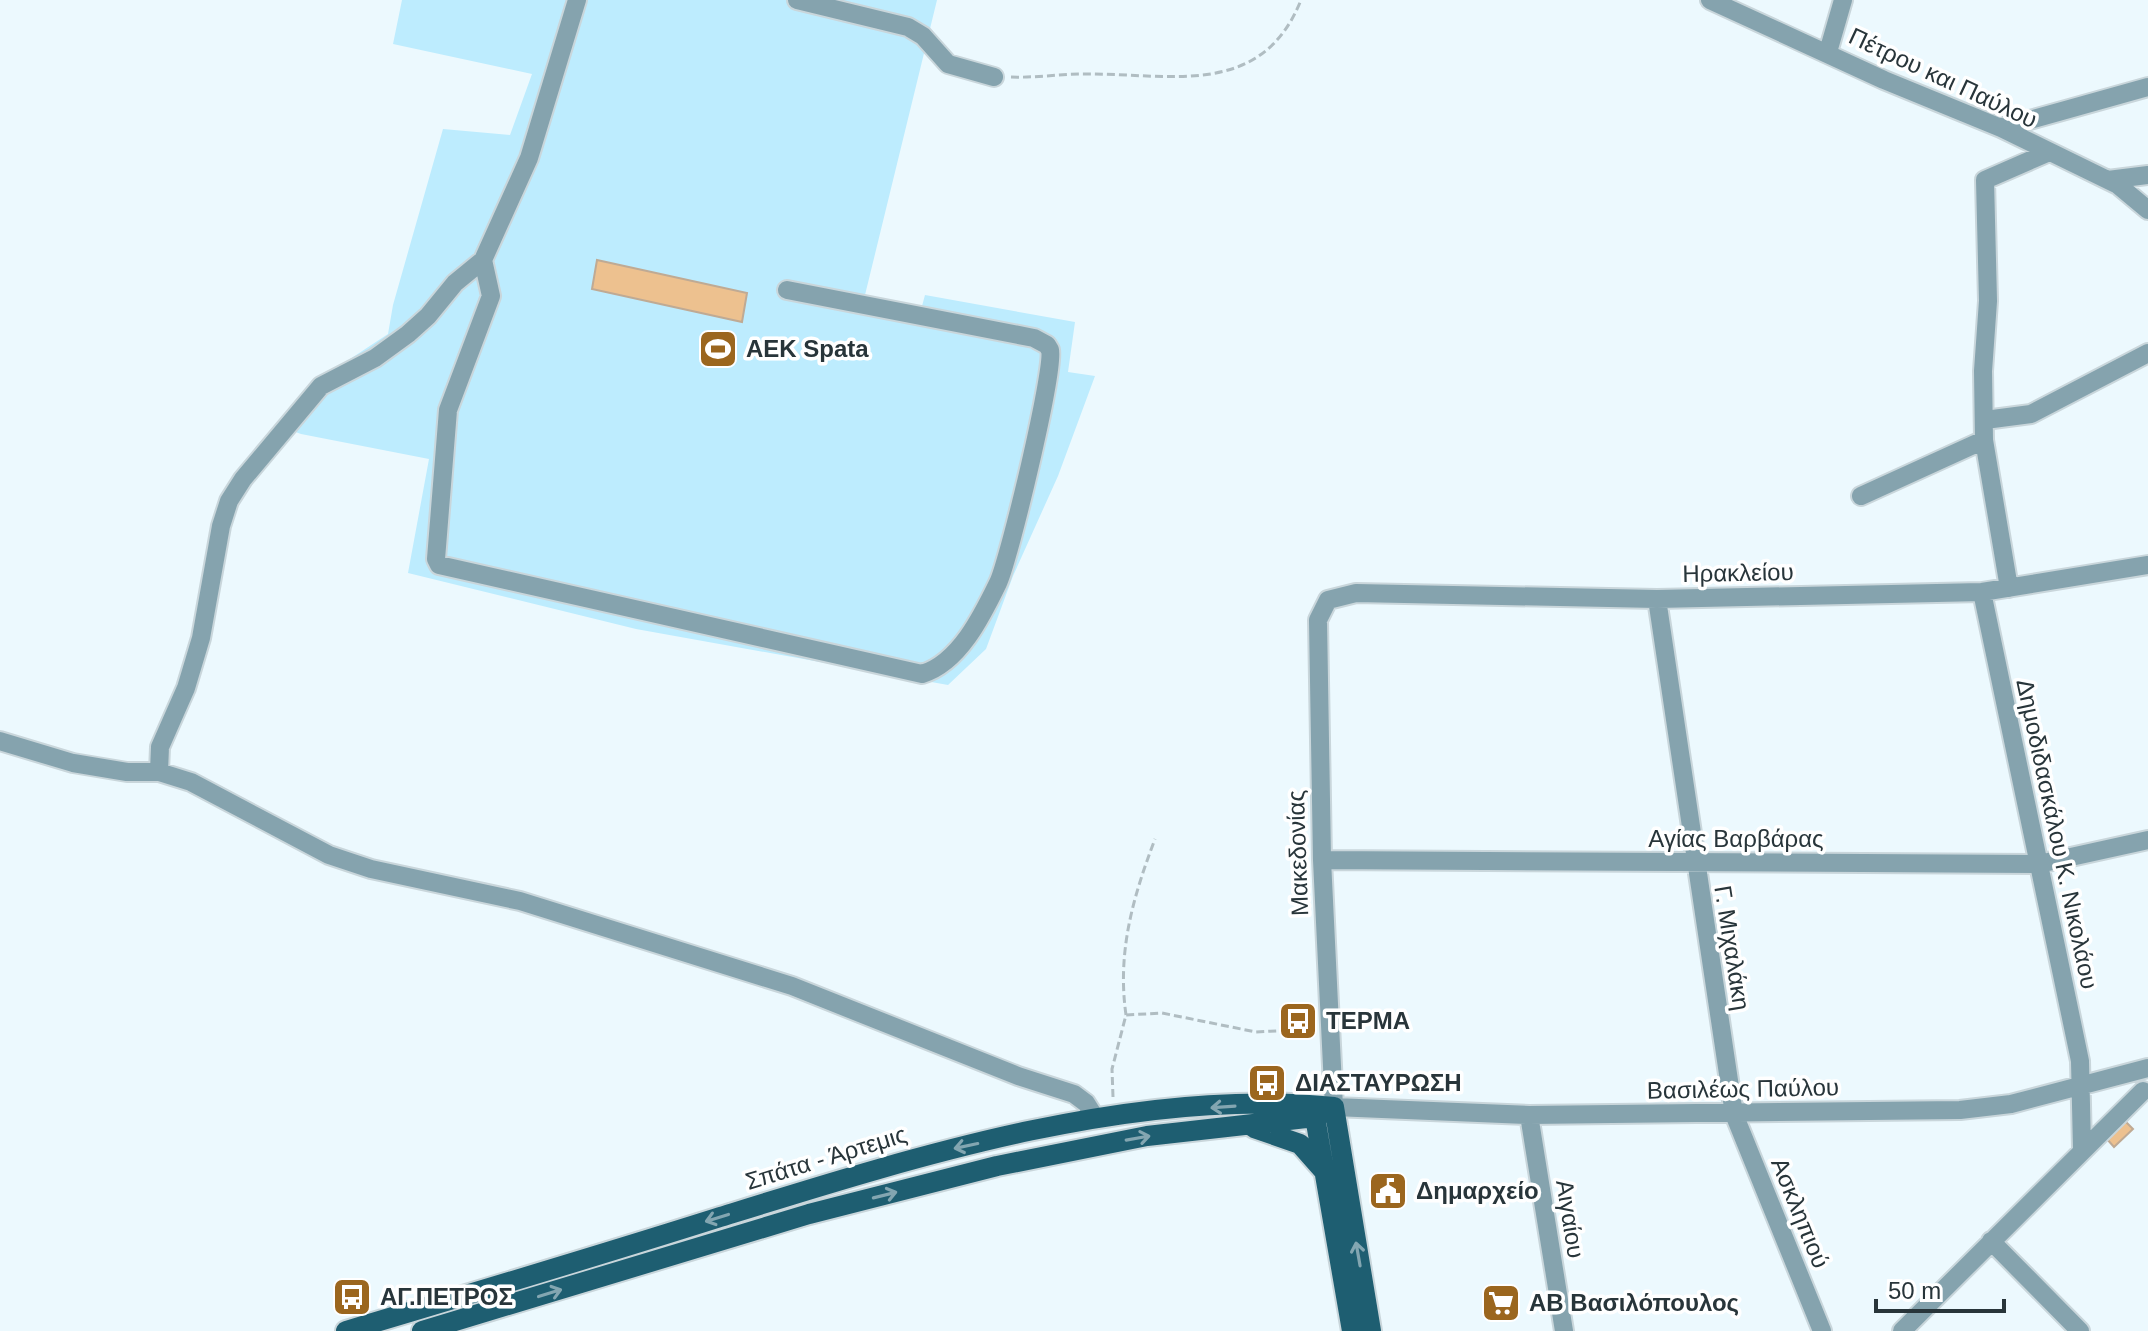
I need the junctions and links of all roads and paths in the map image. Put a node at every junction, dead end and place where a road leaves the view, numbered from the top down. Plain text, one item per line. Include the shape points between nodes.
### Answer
1 (577, 0) edge
2 (797, 0) edge
3 (1301, 0) edge
4 (1710, 0) edge
5 (1843, 0) edge
6 (1828, 52) junction
7 (994, 77) joint
8 (2148, 87) edge
9 (2001, 128) junction
10 (2047, 153) junction
11 (2148, 175) edge
12 (2108, 180) junction
13 (2148, 210) edge
14 (483, 260) junction
15 (787, 290) dead end
16 (2148, 353) edge
17 (1985, 420) junction
18 (1984, 440) junction
19 (1861, 496) dead end
20 (2148, 565) edge
21 (2009, 588) junction
22 (1982, 592) junction
23 (1657, 599) junction
24 (1328, 600) joint
25 (0, 741) edge
26 (159, 772) junction
27 (1155, 839) dead end
28 (2148, 840) edge
29 (1322, 860) junction
30 (1695, 863) junction
31 (2039, 864) junction
32 (1126, 1015) junction
33 (1328, 1027) junction
34 (2143, 1069) edge
35 (2083, 1085) junction
36 (2146, 1093) edge
37 (1334, 1107) junction
38 (1734, 1114) junction
39 (1529, 1115) junction
40 (1315, 1117) junction
41 (1104, 1118) junction
42 (1250, 1126) junction
43 (2082, 1149) junction
44 (1324, 1172) junction
45 (1991, 1241) junction
46 (346, 1331) edge
47 (422, 1331) edge
48 (1352, 1331) edge
49 (1371, 1331) edge
50 (1564, 1331) edge
51 (1822, 1331) edge
52 (1902, 1331) edge
53 (2080, 1331) edge

1 - 14 street via 529,158
2 - 7 street via 908,27 948,64
3 - 7 path via 1281,39 1262,55 1195,77
4 - 6 street, Πέτρου και Παύλου
5 - 6 street
6 - 9 street, Πέτρου και Παύλου
8 - 9 street
9 - 10 street, Πέτρου και Παύλου
10 - 12 street, Πέτρου και Παύλου
10 - 17 street via 1985,180
11 - 12 street
12 - 13 street, Πέτρου και Παύλου
14 - 15 street via 491,296 448,410 439,565 922,674 936,670 971,631 999,580 1041,413 1050,350 1034,338
14 - 26 street via 408,334 321,386 243,479 221,526 201,638 160,747
16 - 17 street via 2031,414
17 - 18 street
18 - 19 street
18 - 21 street
20 - 21 street, Ηρακλείου
21 - 22 street, Ηρακλείου
22 - 23 street, Ηρακλείου
22 - 31 street, Δημοδιδασκάλου Κ. Νικολάου
23 - 24 street, Ηρακλείου via 1356,593
23 - 30 street, Γ. Μιχαλάκη
24 - 29 street, Μακεδονίας via 1318,620
25 - 26 street via 73,763
26 - 41 street via 191,782 329,855 597,923 871,1015 1074,1094
27 - 32 path via 1125,940
28 - 31 street, Αγίας Βαρβάρας
29 - 30 street, Αγίας Βαρβάρας
29 - 33 street, Μακεδονίας
30 - 31 street, Αγίας Βαρβάρας
30 - 38 street, Γ. Μιχαλάκη
31 - 35 street, Δημοδιδασκάλου Κ. Νικολάου
32 - 33 path via 1162,1013 1256,1032
32 - 41 path
33 - 37 street, Μακεδονίας
34 - 35 street, Βασιλέως Παύλου
34 - 36 street
35 - 38 street, Βασιλέως Παύλου via 1988,1108
35 - 43 street, Δημοδιδασκάλου Κ. Νικολάου
36 - 43 street
37 - 39 street, Βασιλέως Παύλου
37 - 40 main road, Σπάτα - Άρτεμις
37 -> 41 main road, Σπάτα - Άρτεμις via 1256,1104
49 -> 37 main road
38 - 39 street, Βασιλέως Παύλου
38 - 51 street, Ασκληπιού
39 - 50 street, Αιγαίου
40 - 42 main road, Σπάτα - Άρτεμις
40 - 44 main road
41 -> 46 main road, Σπάτα - Άρτεμις via 943,1151
42 - 44 main road via 1300,1144
47 -> 42 main road, Σπάτα - Άρτεμις via 809,1214 997,1166 1147,1136
43 - 45 street
44 - 48 main road
45 - 52 street
45 - 53 street

